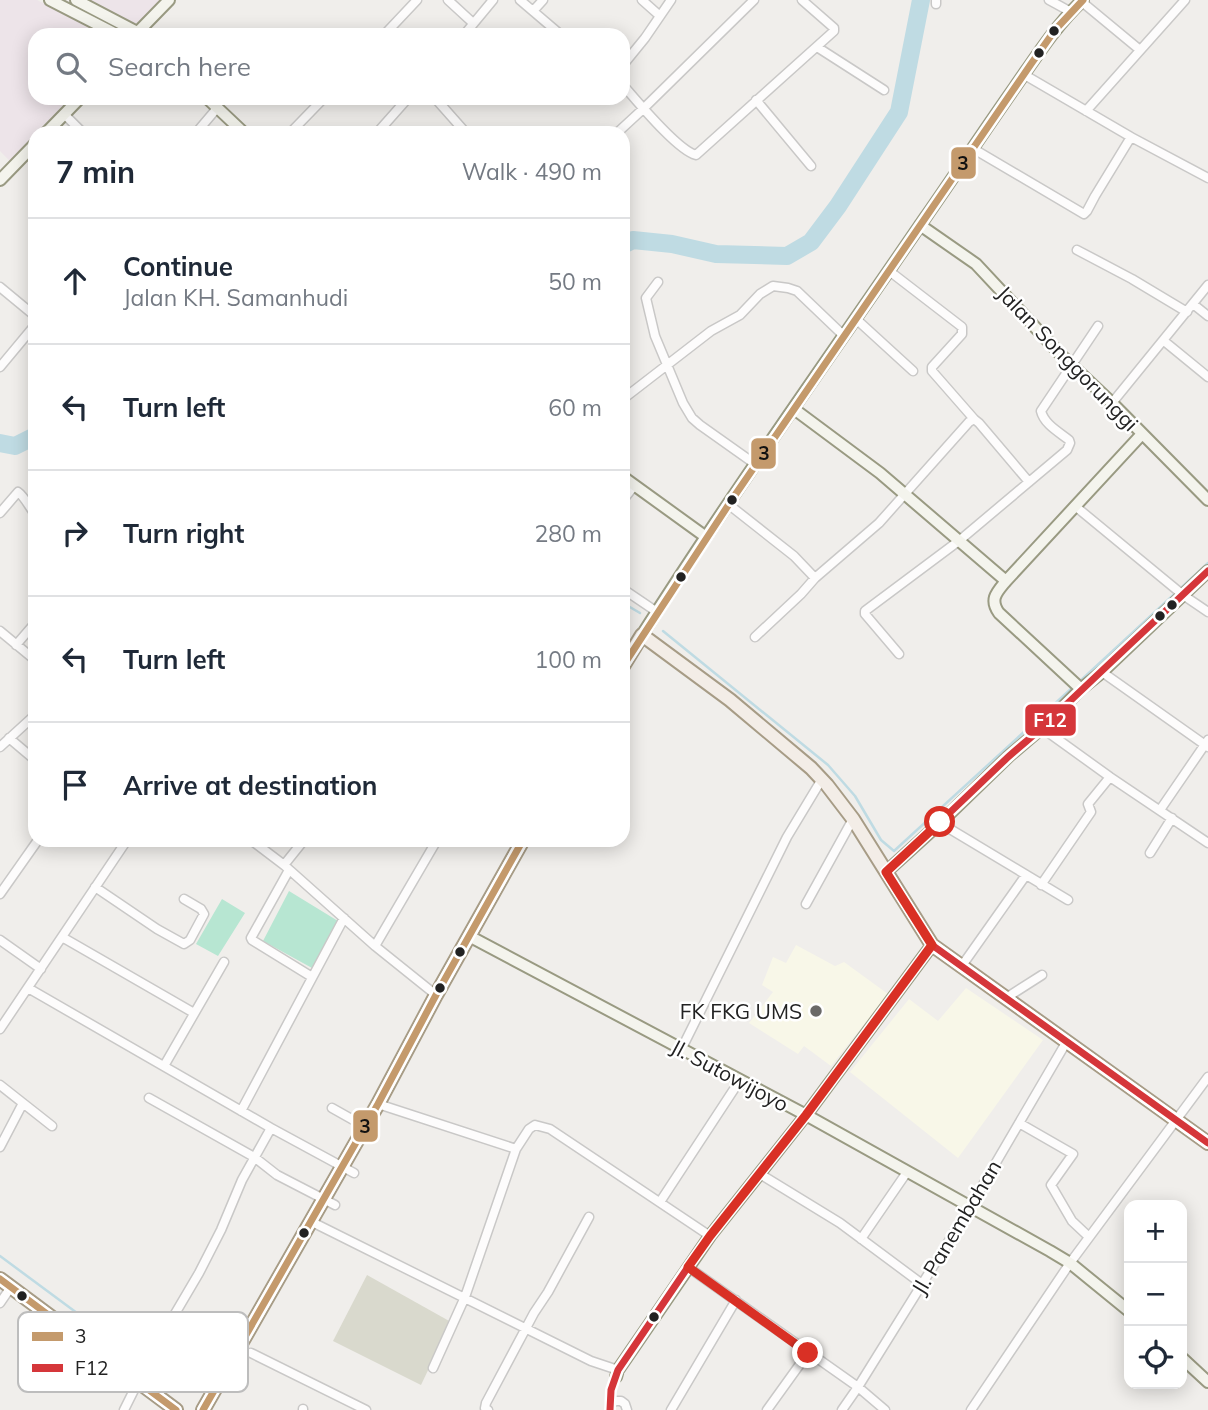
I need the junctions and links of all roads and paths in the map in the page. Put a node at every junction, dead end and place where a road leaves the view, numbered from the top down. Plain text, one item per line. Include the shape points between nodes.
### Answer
1 (76, 0) edge
2 (169, 0) edge
3 (417, 0) edge
4 (448, 0) edge
5 (494, 0) edge
6 (520, 0) edge
7 (543, 0) edge
8 (642, 0) edge
9 (671, 0) edge
10 (754, 0) edge
11 (802, 0) edge
12 (1048, 0) edge
13 (1185, 0) edge
14 (54, 1) edge
15 (1082, 1) edge
16 (533, 11) junction
17 (1071, 12) junction
18 (660, 16) junction
19 (474, 23) junction
20 (98, 28) edge
21 (126, 28) edge
22 (143, 28) edge
23 (391, 28) edge
24 (470, 28) edge
25 (553, 28) edge
26 (817, 47) junction
27 (1140, 50) junction
28 (630, 56) edge
29 (1023, 74) junction
30 (884, 90) dead end
31 (630, 93) edge
32 (756, 100) junction
33 (73, 105) edge
34 (216, 105) edge
35 (317, 105) edge
36 (402, 105) edge
37 (441, 105) edge
38 (218, 107) junction
39 (643, 109) junction
40 (1086, 111) junction
41 (64, 114) junction
42 (53, 126) edge
43 (76, 126) edge
44 (201, 126) edge
45 (237, 126) edge
46 (297, 126) edge
47 (383, 126) edge
48 (460, 126) edge
49 (625, 126) edge
50 (1131, 137) junction
51 (972, 148) junction
52 (28, 151) edge
53 (811, 166) dead end
54 (1207, 176) edge
55 (0, 180) edge
56 (920, 225) junction
57 (1077, 250) dead end
58 (888, 270) junction
59 (658, 282) dead end
60 (1208, 285) edge
61 (0, 287) edge
62 (1193, 304) junction
63 (28, 310) edge
64 (1187, 312) junction
65 (1208, 316) edge
66 (855, 318) junction
67 (1098, 326) dead end
68 (28, 333) edge
69 (843, 335) junction
70 (1164, 341) junction
71 (667, 365) junction
72 (1072, 365) junction
73 (0, 367) edge
74 (913, 371) dead end
75 (1208, 377) edge
76 (630, 394) edge
77 (1112, 402) junction
78 (794, 409) junction
79 (974, 419) junction
80 (1142, 434) junction
81 (755, 464) junction
82 (1029, 482) junction
83 (630, 483) edge
84 (634, 486) junction
85 (630, 491) edge
86 (903, 494) junction
87 (1208, 500) edge
88 (728, 504) junction
89 (28, 505) edge
90 (1075, 506) junction
91 (0, 513) edge
92 (706, 537) junction
93 (960, 540) junction
94 (1208, 571) edge
95 (815, 578) junction
96 (1006, 581) junction
97 (1179, 591) junction
98 (630, 594) edge
99 (657, 612) junction
100 (1208, 612) edge
101 (28, 631) edge
102 (0, 632) edge
103 (642, 635) junction
104 (755, 637) dead end
105 (16, 645) junction
106 (28, 654) edge
107 (899, 654) dead end
108 (630, 655) edge
109 (1102, 671) junction
110 (1080, 687) junction
111 (28, 721) edge
112 (1042, 728) junction
113 (9, 738) junction
114 (1207, 744) edge
115 (0, 747) edge
116 (28, 754) edge
117 (1110, 778) junction
118 (822, 779) junction
119 (1160, 810) junction
120 (1172, 818) junction
121 (853, 819) junction
122 (940, 822) junction
123 (1208, 843) edge
124 (33, 847) edge
125 (122, 847) edge
126 (260, 847) edge
127 (299, 847) edge
128 (434, 847) edge
129 (519, 847) edge
130 (1150, 852) dead end
131 (286, 867) junction
132 (886, 872) junction
133 (1026, 875) junction
134 (1041, 885) junction
135 (95, 887) junction
136 (0, 894) edge
137 (184, 899) dead end
138 (1068, 900) dead end
139 (806, 904) dead end
140 (344, 918) junction
141 (469, 936) junction
142 (62, 937) junction
143 (0, 940) edge
144 (932, 945) junction
145 (375, 946) junction
146 (223, 961) dead end
147 (961, 967) junction
148 (41, 969) junction
149 (1042, 975) dead end
150 (312, 977) junction
151 (28, 988) junction
152 (436, 995) junction
153 (1006, 998) junction
154 (194, 1013) junction
155 (0, 1029) edge
156 (1067, 1041) junction
157 (681, 1050) junction
158 (164, 1066) junction
159 (1208, 1077) edge
160 (740, 1080) junction
161 (0, 1085) edge
162 (149, 1098) dead end
163 (23, 1103) junction
164 (378, 1104) junction
165 (332, 1108) dead end
166 (241, 1111) junction
167 (806, 1115) junction
168 (1177, 1120) junction
169 (1019, 1124) junction
170 (52, 1126) dead end
171 (364, 1126) junction
172 (271, 1128) junction
173 (1208, 1143) edge
174 (0, 1147) edge
175 (516, 1149) junction
176 (254, 1157) junction
177 (341, 1166) junction
178 (354, 1172) dead end
179 (907, 1172) junction
180 (760, 1174) junction
181 (323, 1199) junction
182 (660, 1202) junction
183 (335, 1205) dead end
184 (970, 1207) junction
185 (589, 1217) dead end
186 (310, 1222) junction
187 (710, 1236) junction
188 (1089, 1237) junction
189 (860, 1239) junction
190 (1070, 1263) junction
191 (688, 1267) junction
192 (5, 1283) edge
193 (922, 1284) junction
194 (465, 1297) junction
195 (736, 1300) junction
196 (0, 1303) edge
197 (1124, 1307) edge
198 (44, 1312) edge
199 (177, 1312) edge
200 (526, 1328) junction
201 (248, 1331) edge
202 (251, 1353) dead end
203 (808, 1353) junction
204 (1187, 1363) edge
205 (433, 1368) dead end
206 (617, 1373) junction
207 (1208, 1382) edge
208 (858, 1387) junction
209 (132, 1392) edge
210 (152, 1392) edge
211 (213, 1392) edge
212 (613, 1405) edge
213 (124, 1410) edge
214 (176, 1410) edge
215 (203, 1410) edge
216 (366, 1410) edge
217 (488, 1410) edge
218 (626, 1410) edge
219 (671, 1410) edge
220 (767, 1410) edge
221 (842, 1410) edge
222 (885, 1410) edge
223 (971, 1410) edge

1 - 21 main road
2 - 22 main road
3 - 23 street
4 - 19 street
5 - 19 street
6 - 16 street
7 - 16 street
8 - 18 street
9 - 18 street
10 - 39 street
11 - 26 street via 834,28
12 - 17 street
13 - 27 street
14 - 20 main road
15 - 17 main road
15 - 27 street
16 - 25 street
17 - 29 main road
18 - 28 street
19 - 24 street
26 - 30 street
26 - 32 street
27 - 40 street
29 - 40 street
29 - 51 main road
31 - 39 street
32 - 39 street via 694,155
32 - 53 street
33 - 41 main road
34 - 38 main road
35 - 46 street
36 - 47 street
37 - 48 street
38 - 44 street
38 - 45 main road
39 - 49 street
40 - 50 street
41 - 42 main road
41 - 43 street
50 - 51 street via 1084,214
50 - 54 street
51 - 56 main road
52 - 55 main road
56 - 58 main road
56 - 72 main road, Jalan Songgorunggi via 976,264
57 - 64 street
58 - 66 main road
58 - 79 street via 962,327 962,334 932,369
59 - 71 street via 646,298 654,336
60 - 62 street
61 - 63 street
62 - 64 street
62 - 65 street
64 - 70 street
66 - 69 main road
66 - 74 street
67 - 72 street
68 - 73 street
69 - 71 street via 797,291 773,286 740,315
69 - 78 main road
70 - 75 street
70 - 77 street
71 - 76 street
71 - 81 street via 692,418
72 - 77 main road, Jalan Songgorunggi
72 - 82 street via 1041,411 1069,440 1069,447
77 - 80 main road, Jalan Songgorunggi
78 - 81 main road
78 - 86 main road
79 - 82 street
79 - 86 street
80 - 87 main road, Jalan Songgorunggi
80 - 90 main road
81 - 88 main road
82 - 93 street
83 - 84 main road
84 - 85 street
84 - 92 main road
86 - 93 main road
86 - 95 street via 879,523
88 - 92 main road
88 - 95 street
89 - 91 street via 18,492
90 - 96 main road
90 - 97 street
92 - 99 main road
93 - 96 main road
93 - 107 street via 865,611
94 - 97 main road
95 - 104 street
96 - 110 main road via 995,595 996,610
97 - 100 street
97 - 109 main road
98 - 99 street
99 - 103 main road
101 - 105 street
102 - 105 street
103 - 108 main road
103 - 118 main road via 730,700
105 - 106 street
109 - 110 main road
109 - 114 street
110 - 112 main road
111 - 113 street
112 - 117 street
112 - 122 main road
113 - 115 street
113 - 116 street
114 - 119 street
117 - 119 street
117 - 134 street via 1088,804 1091,812
118 - 121 main road
118 - 157 street via 787,837
119 - 120 street
120 - 123 street
120 - 130 street
121 - 132 main road
121 - 139 street
122 - 132 main road
122 - 133 street
124 - 136 street
125 - 135 street
126 - 131 street
127 - 131 street
128 - 145 street
129 - 141 main road
131 - 140 street
131 - 150 street via 251,938
132 - 144 main road
133 - 134 street
133 - 147 street
134 - 138 street
135 - 137 street via 184,944 204,914
135 - 142 street
140 - 145 street
140 - 150 street
141 - 152 main road
141 - 157 main road, Jl. Sutowijoyo
142 - 148 street
142 - 154 street
143 - 148 street
144 - 147 main road
144 - 167 main road
145 - 152 street
146 - 154 street
147 - 153 main road
148 - 151 street
149 - 153 street
150 - 166 street
151 - 155 street
151 - 158 street
152 - 164 main road
153 - 156 main road
154 - 158 street
156 - 168 main road
156 - 169 street, Jl. Panembahan
157 - 160 main road, Jl. Sutowijoyo
158 - 166 street
159 - 168 street
160 - 167 main road, Jl. Sutowijoyo
160 - 182 street
161 - 163 street
162 - 176 street
163 - 170 street
163 - 174 street
164 - 171 main road
164 - 175 street
165 - 171 street
166 - 172 street
167 - 179 main road, Jl. Sutowijoyo
167 - 180 main road
168 - 173 main road
168 - 188 street
169 - 184 street, Jl. Panembahan
169 - 188 street via 1073,1154 1051,1185 1072,1221
171 - 177 main road
172 - 176 street
172 - 177 street
175 - 182 street via 529,1129 542,1126
175 - 194 street
176 - 181 street
176 - 199 street via 207,1259
177 - 178 street
177 - 181 main road
179 - 184 main road, Jl. Sutowijoyo
179 - 189 street
180 - 187 main road
180 - 189 street
181 - 183 street
181 - 186 main road
182 - 187 street
184 - 190 main road, Jl. Sutowijoyo
184 - 193 street, Jl. Panembahan
185 - 200 street
186 - 194 street
186 - 201 main road
187 - 191 main road
188 - 190 street
189 - 193 street
190 - 197 main road, Jl. Sutowijoyo
190 - 223 street
191 - 195 street
191 - 206 main road
192 - 196 street
192 - 198 main road
193 - 208 street, Jl. Panembahan
194 - 200 street
194 - 205 street
195 - 203 street
195 - 219 street
200 - 206 street
200 - 217 street via 486,1403
202 - 216 street
203 - 208 street
203 - 220 street
204 - 207 main road
206 - 212 street via 611,1390
208 - 221 street, Jl. Panembahan
208 - 222 street
209 - 213 street
210 - 214 main road
211 - 215 main road
212 - 218 street via 625,1404

